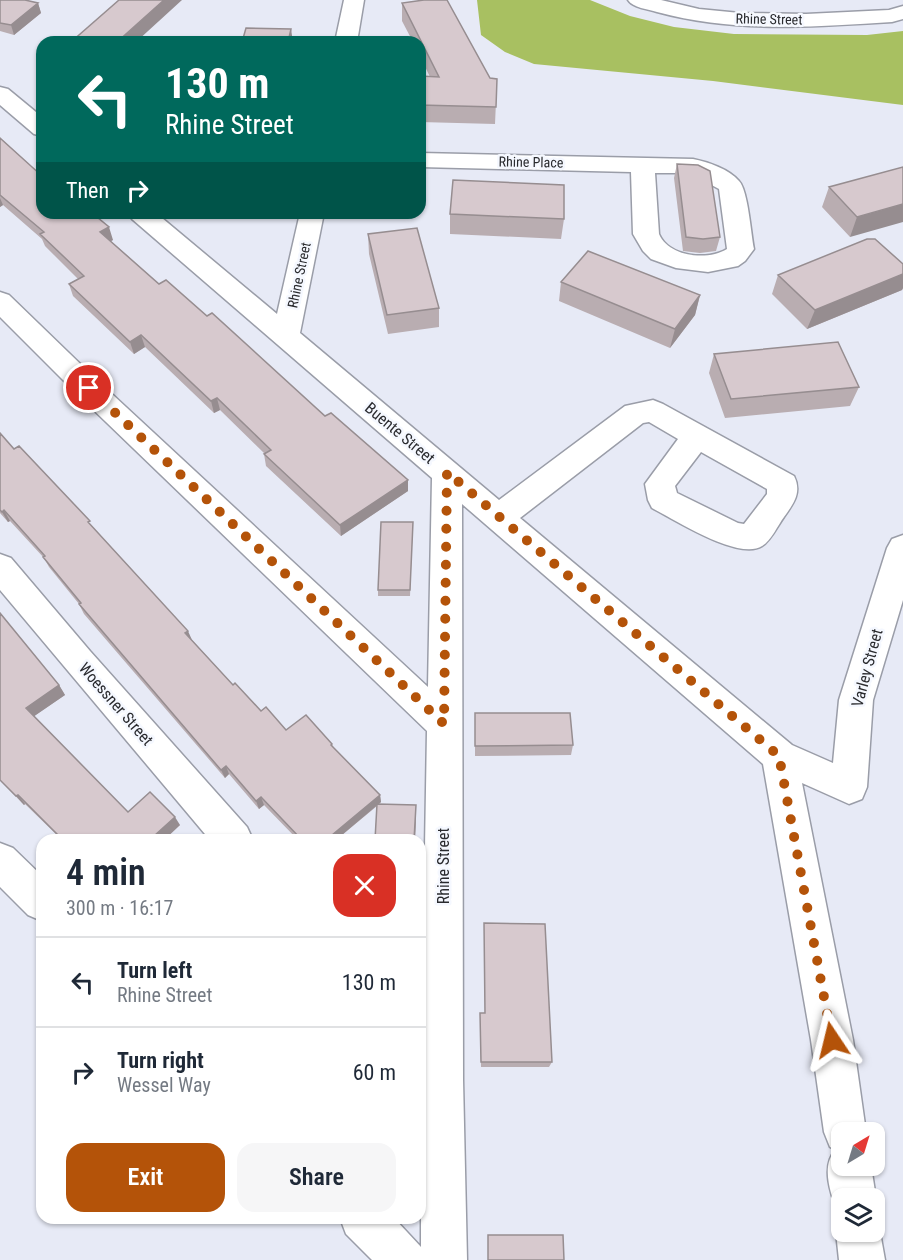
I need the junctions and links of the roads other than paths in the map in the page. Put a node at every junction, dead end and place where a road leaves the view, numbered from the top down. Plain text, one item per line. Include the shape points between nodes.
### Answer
1 (354, 0) edge
2 (638, 0) edge
3 (903, 12) edge
4 (347, 36) edge
5 (0, 94) edge
6 (36, 124) edge
7 (426, 160) edge
8 (643, 165) junction
9 (148, 219) edge
10 (311, 219) edge
11 (0, 300) edge
12 (286, 336) junction
13 (697, 436) dead end
14 (447, 472) junction
15 (499, 517) junction
16 (903, 548) edge
17 (0, 567) edge
18 (444, 724) junction
19 (779, 756) junction
20 (229, 834) edge
21 (0, 861) edge
22 (36, 897) edge
23 (431, 1067) edge
24 (844, 1122) edge
25 (368, 1224) edge
26 (859, 1242) edge
27 (404, 1260) edge
28 (444, 1260) edge
29 (862, 1260) edge

1 - 4 street
2 - 3 street, Rhine Street via 718,18 821,20
5 - 6 street
7 - 8 street, Rhine Place
8 - 8 street, Rhine Place via 693,166 731,186 739,255 726,263 681,262 657,251 646,234
9 - 12 street, Buente Street
10 - 12 street, Rhine Street
11 - 18 street
12 - 14 street, Buente Street
13 - 15 street via 653,411 635,414
14 - 15 street, Buente Street
14 - 18 street, Rhine Street
15 - 19 street, Buente Street
16 - 19 street, Varley Street via 856,700 849,788
17 - 20 street, Woessner Street
18 - 23 street, Rhine Street
19 - 24 street
21 - 22 street
23 - 28 street, Rhine Street
25 - 27 street
26 - 29 street

